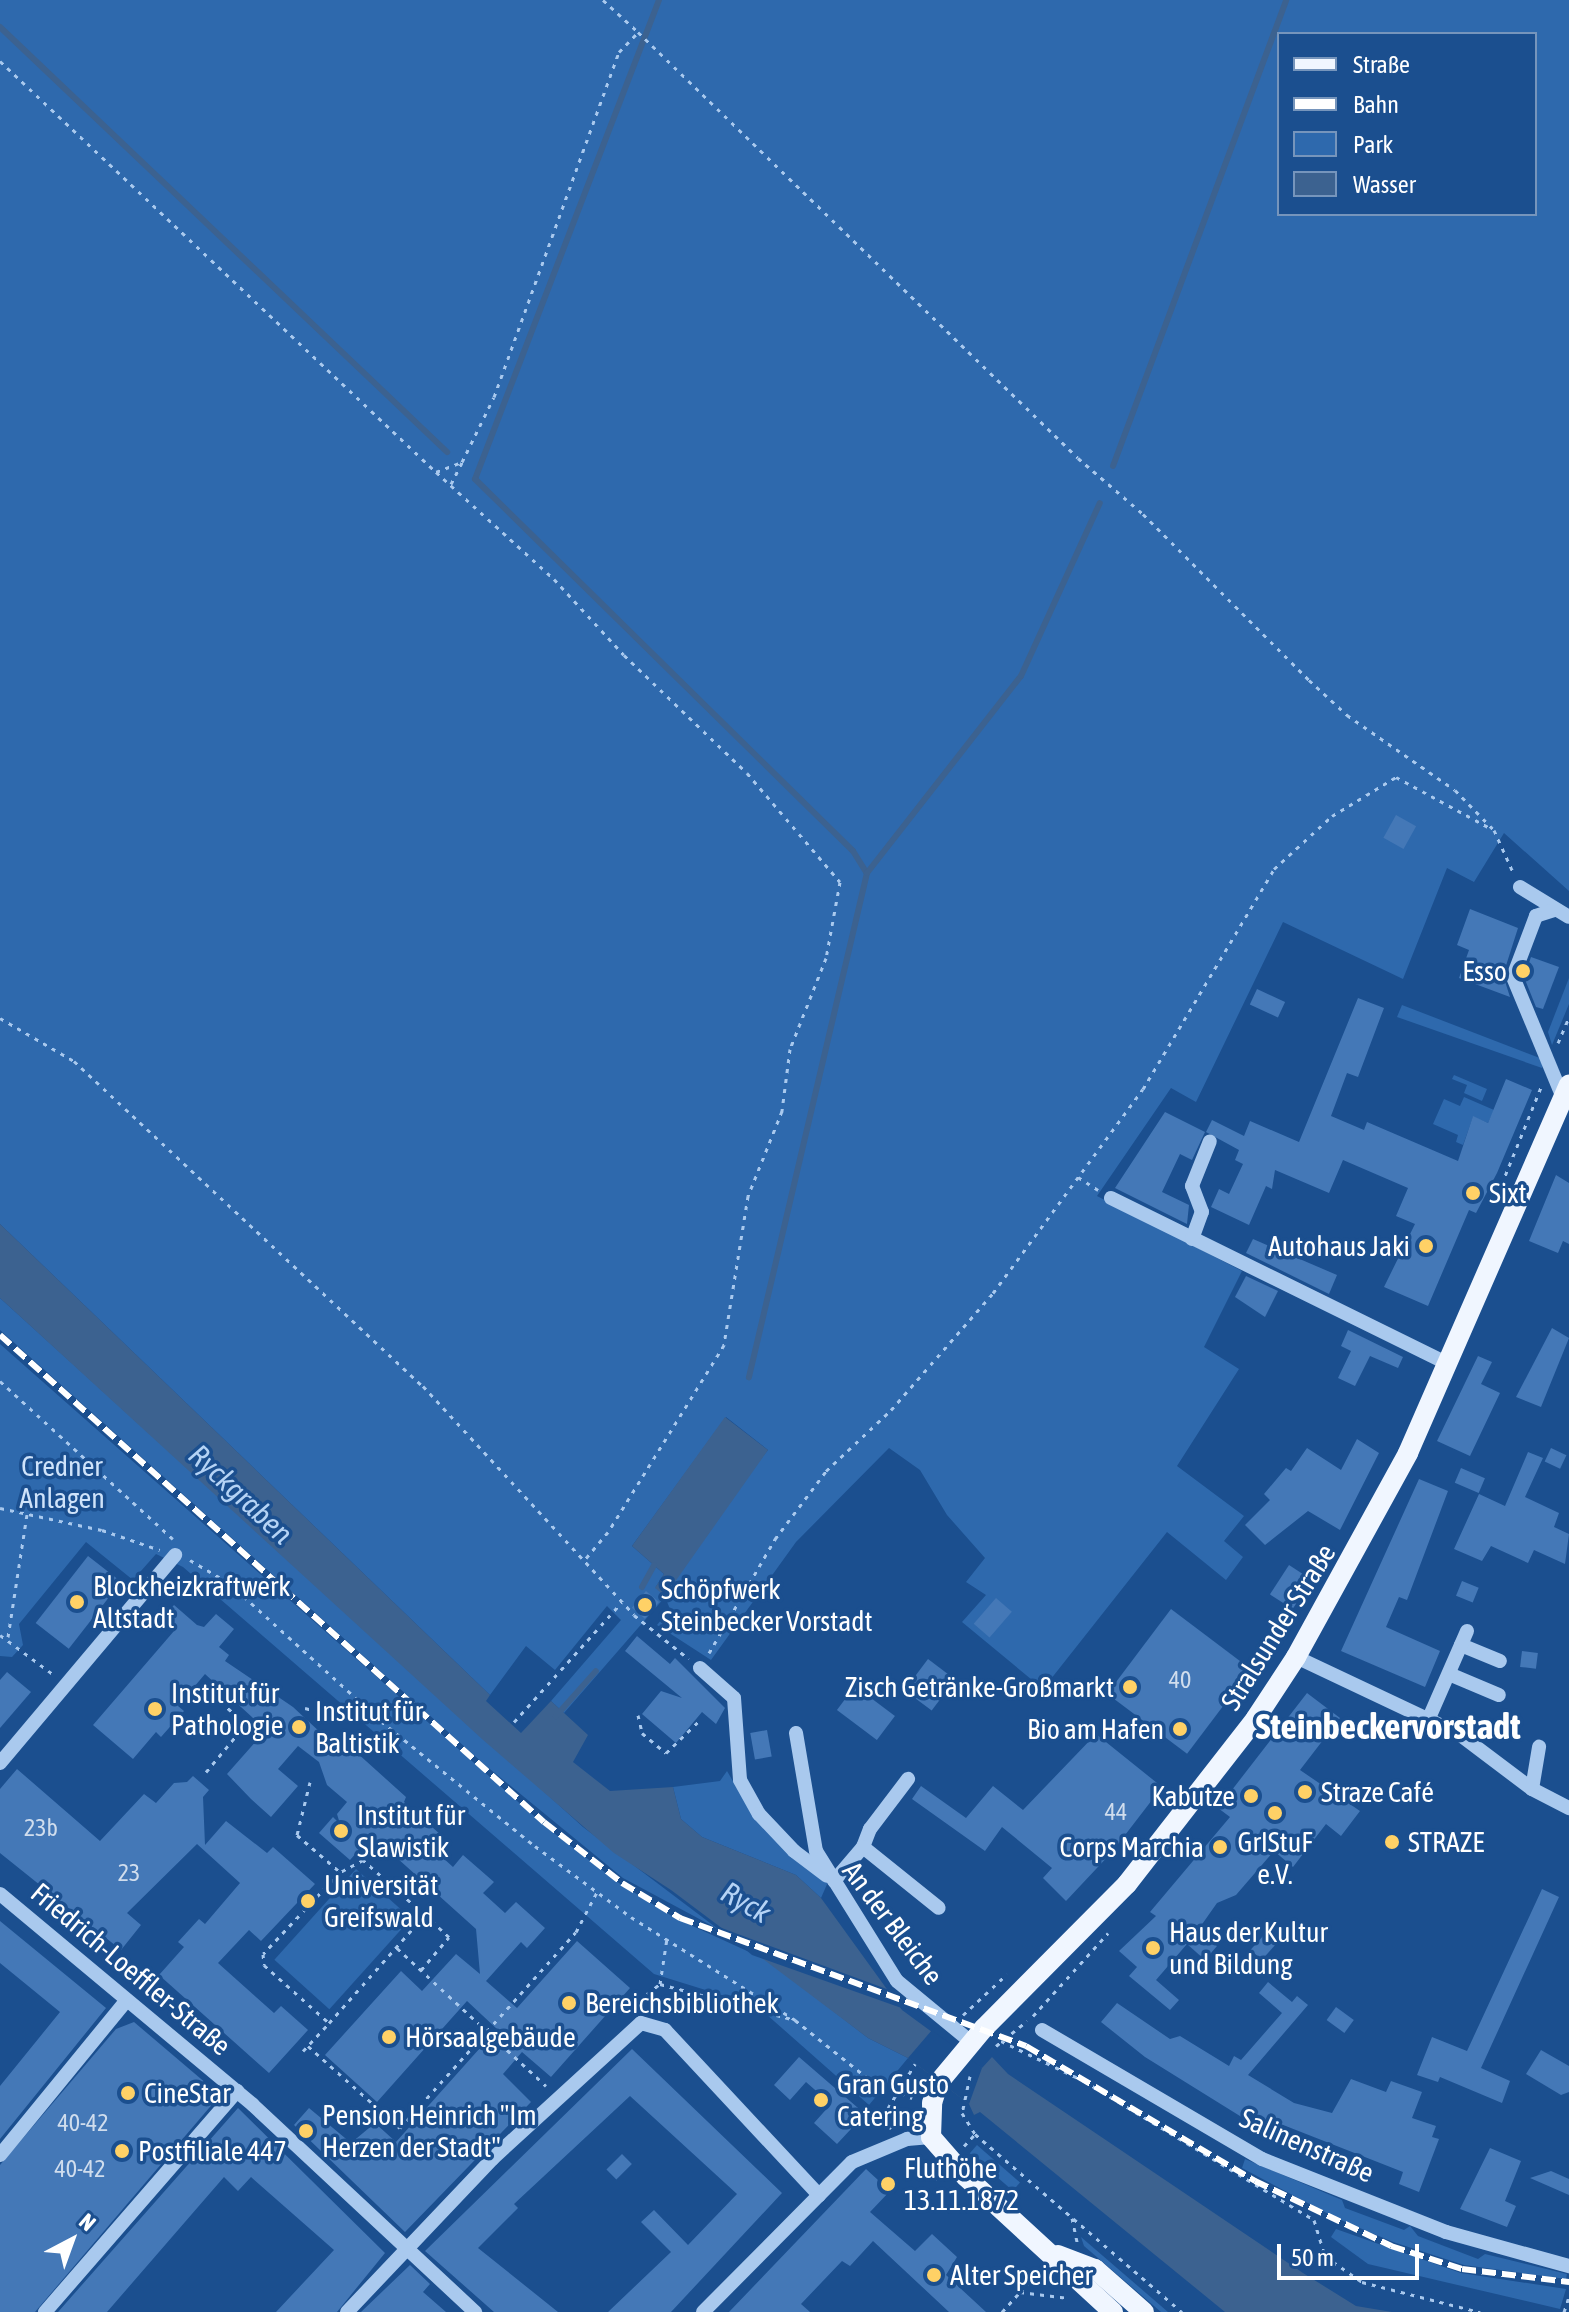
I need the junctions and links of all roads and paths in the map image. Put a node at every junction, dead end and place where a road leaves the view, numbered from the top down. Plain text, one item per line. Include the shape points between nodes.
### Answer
1 (603, 0) edge
2 (638, 32) junction
3 (0, 61) edge
4 (462, 462) junction
5 (436, 472) junction
6 (451, 485) junction
7 (1494, 830) junction
8 (1520, 887) joint
9 (1554, 910) junction
10 (1569, 917) edge
11 (1569, 1017) edge
12 (0, 1018) edge
13 (1550, 1063) junction
14 (1566, 1092) edge
15 (1210, 1141) dead end
16 (1078, 1177) junction
17 (1111, 1198) joint
18 (1489, 1217) dead end
19 (1192, 1239) junction
20 (1448, 1364) junction
21 (0, 1381) edge
22 (0, 1508) edge
23 (27, 1513) junction
24 (178, 1550) junction
25 (585, 1559) junction
26 (192, 1560) junction
27 (622, 1602) junction
28 (0, 1635) edge
29 (8, 1637) junction
30 (709, 1652) dead end
31 (1296, 1657) junction
32 (1500, 1661) dead end
33 (700, 1668) joint
34 (1449, 1674) junction
35 (65, 1684) junction
36 (208, 1691) dead end
37 (1499, 1695) dead end
38 (305, 1708) dead end
39 (327, 1714) dead end
40 (638, 1715) dead end
41 (1429, 1718) junction
42 (700, 1720) dead end
43 (514, 1722) dead end
44 (796, 1733) dead end
45 (1539, 1747) dead end
46 (0, 1763) edge
47 (206, 1772) dead end
48 (908, 1779) dead end
49 (310, 1782) dead end
50 (1532, 1789) junction
51 (1569, 1808) edge
52 (863, 1847) junction
53 (340, 1872) junction
54 (834, 1881) junction
55 (597, 1891) junction
56 (0, 1894) edge
57 (939, 1908) dead end
58 (425, 1915) junction
59 (667, 1938) junction
60 (397, 1948) junction
61 (421, 1970) junction
62 (1011, 1971) dead end
63 (660, 1984) junction
64 (647, 1994) dead end
65 (127, 2000) junction
66 (795, 2020) junction
67 (329, 2023) junction
68 (950, 2027) junction
69 (1042, 2030) dead end
70 (486, 2031) junction
71 (1001, 2041) dead end
72 (308, 2046) junction
73 (303, 2051) dead end
74 (970, 2053) junction
75 (915, 2064) dead end
76 (237, 2091) junction
77 (895, 2093) junction
78 (557, 2096) junction
79 (931, 2137) junction
80 (895, 2143) junction
81 (0, 2155) edge
82 (935, 2179) dead end
83 (819, 2195) junction
84 (405, 2249) junction
85 (1054, 2254) junction
86 (1569, 2266) edge
87 (1034, 2277) dead end
88 (1020, 2292) junction
89 (1569, 2297) edge
90 (1105, 2305) edge
91 (45, 2312) edge
92 (347, 2312) edge
93 (475, 2312) edge
94 (703, 2312) edge
95 (1002, 2312) edge
96 (1144, 2312) edge
97 (1182, 2312) edge
98 (1480, 2312) edge
99 (1564, 2312) edge

1 - 2 path
2 - 4 path via 619,52 499,382
2 - 7 path via 1078,458 1143,514 1318,689 1455,790
3 - 5 path
4 - 5 path
4 - 6 path
5 - 6 path
6 - 25 path via 554,579 747,773 840,882 826,958 790,1049 782,1111 748,1196 724,1345 608,1532
7 - 8 path
7 - 16 path via 1396,777 1332,816 1274,869 1143,1089
8 - 9 street
9 - 10 street
9 - 13 street via 1536,916 1513,977
11 - 13 path
12 - 25 path via 74,1061 423,1386
13 - 14 street
13 - 18 path
14 - 20 main road, Stralsunder Straße
15 - 19 street via 1192,1186 1202,1212
16 - 17 path
16 - 30 path via 993,1293 891,1410 826,1471 775,1539
17 - 19 street
19 - 20 street
20 - 31 main road, Stralsunder Straße via 1363,1542
21 - 24 path
22 - 23 path
23 - 24 path
23 - 29 path
24 - 26 path
24 - 26 path
24 - 35 street
25 - 27 path
26 - 55 path via 229,1583 460,1787
27 - 33 path
27 - 43 path
28 - 29 path
29 - 35 path
31 - 41 street
31 - 74 main road, Stralsunder Straße via 1256,1718 1127,1884
32 - 34 street via 1464,1638
33 - 54 street, An der Bleiche via 734,1698 740,1780 759,1814 794,1851
34 - 37 street
34 - 41 street
35 - 46 street
36 - 47 path via 246,1724
38 - 39 path
40 - 42 path via 642,1733 666,1753
41 - 50 street via 1490,1753
44 - 54 street via 809,1825 816,1851
45 - 50 street
48 - 52 street via 870,1829
49 - 53 path via 297,1835
50 - 51 street
52 - 54 street
52 - 57 street
53 - 58 path via 363,1860
53 - 67 path via 263,1954 264,1965
54 - 68 street, An der Bleiche via 897,1981
55 - 59 path
55 - 70 path via 576,1932
56 - 65 street, Friedrich-Loeffler-Straße
58 - 60 path
58 - 61 path via 449,1937
59 - 63 path
59 - 66 path
60 - 61 path
60 - 67 path
61 - 70 path
62 - 68 path
63 - 64 path
63 - 66 path
65 - 76 street, Friedrich-Loeffler-Straße via 178,2051
65 - 81 street
66 - 77 path
67 - 72 path
68 - 74 street, An der Bleiche
69 - 86 street, Salinenstraße via 1262,2159 1446,2232
70 - 72 path via 400,2128
70 - 78 path
71 - 98 path via 1084,2081 1314,2220 1325,2256 1362,2282
72 - 73 path
74 - 79 main road, Stralsunder Straße via 939,2082
74 - 97 path via 963,2119 975,2134
75 - 77 path
76 - 84 street, Friedrich-Loeffler-Straße
76 - 91 street
77 - 80 path via 888,2108
78 - 83 street via 631,2027 648,2023 681,2043
78 - 84 street
79 - 80 street
79 - 85 main road via 966,2177
80 - 82 path
80 - 83 street via 852,2162
83 - 94 street
84 - 92 street
84 - 93 street, Friedrich-Loeffler-Straße
85 - 90 main road
85 - 96 main road via 1095,2269
87 - 88 path
88 - 90 path
88 - 95 path
89 - 99 path

